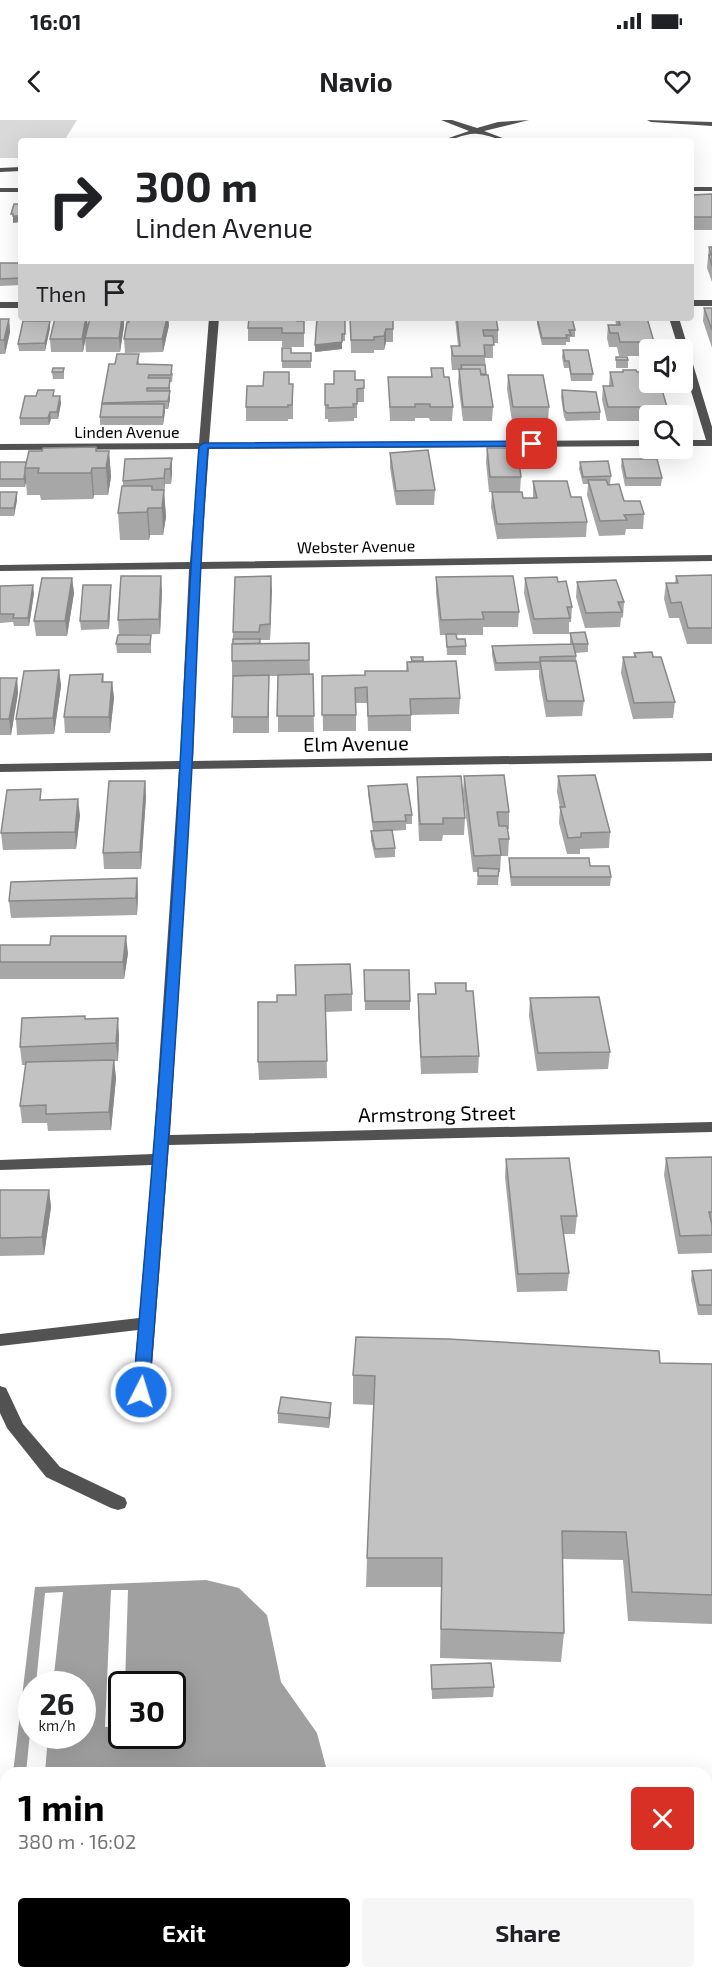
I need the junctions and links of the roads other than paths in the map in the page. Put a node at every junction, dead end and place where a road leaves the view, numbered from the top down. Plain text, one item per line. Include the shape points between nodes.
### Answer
1 (445, 120) edge
2 (525, 120) edge
3 (651, 120) edge
4 (712, 124) edge
5 (475, 130) junction
6 (452, 138) edge
7 (498, 138) edge
8 (18, 169) edge
9 (0, 170) edge
10 (694, 189) edge
11 (712, 189) edge
12 (0, 190) edge
13 (18, 190) edge
14 (694, 303) edge
15 (712, 303) edge
16 (0, 305) edge
17 (18, 305) edge
18 (214, 321) edge
19 (675, 321) edge
20 (639, 443) edge
21 (693, 443) edge
22 (712, 443) edge
23 (204, 446) junction
24 (0, 447) edge
25 (712, 558) edge
26 (195, 565) junction
27 (0, 568) edge
28 (712, 757) edge
29 (186, 765) junction
30 (0, 768) edge
31 (712, 1127) edge
32 (162, 1140) junction
33 (160, 1159) junction
34 (0, 1165) edge
35 (147, 1323) junction
36 (0, 1340) edge
37 (141, 1392) dead end
38 (0, 1393) edge
39 (118, 1503) dead end

1 - 5 street
2 - 5 street
3 - 4 street
5 - 6 street
5 - 7 street
8 - 9 street
10 - 11 street
12 - 13 street
14 - 15 street
16 - 17 street
18 - 23 street
19 - 22 street
20 - 23 street, Linden Avenue
21 - 22 street
23 - 24 street, Linden Avenue
23 - 26 street
25 - 26 street, Webster Avenue
26 - 27 street, Webster Avenue
26 - 29 street
28 - 29 street, Elm Avenue
29 - 30 street, Elm Avenue
29 - 32 street
31 - 32 street, Armstrong Street
32 - 33 street
33 - 34 street
33 - 35 street
35 - 36 street
35 - 37 street
38 - 39 street via 16,1428 53,1472

